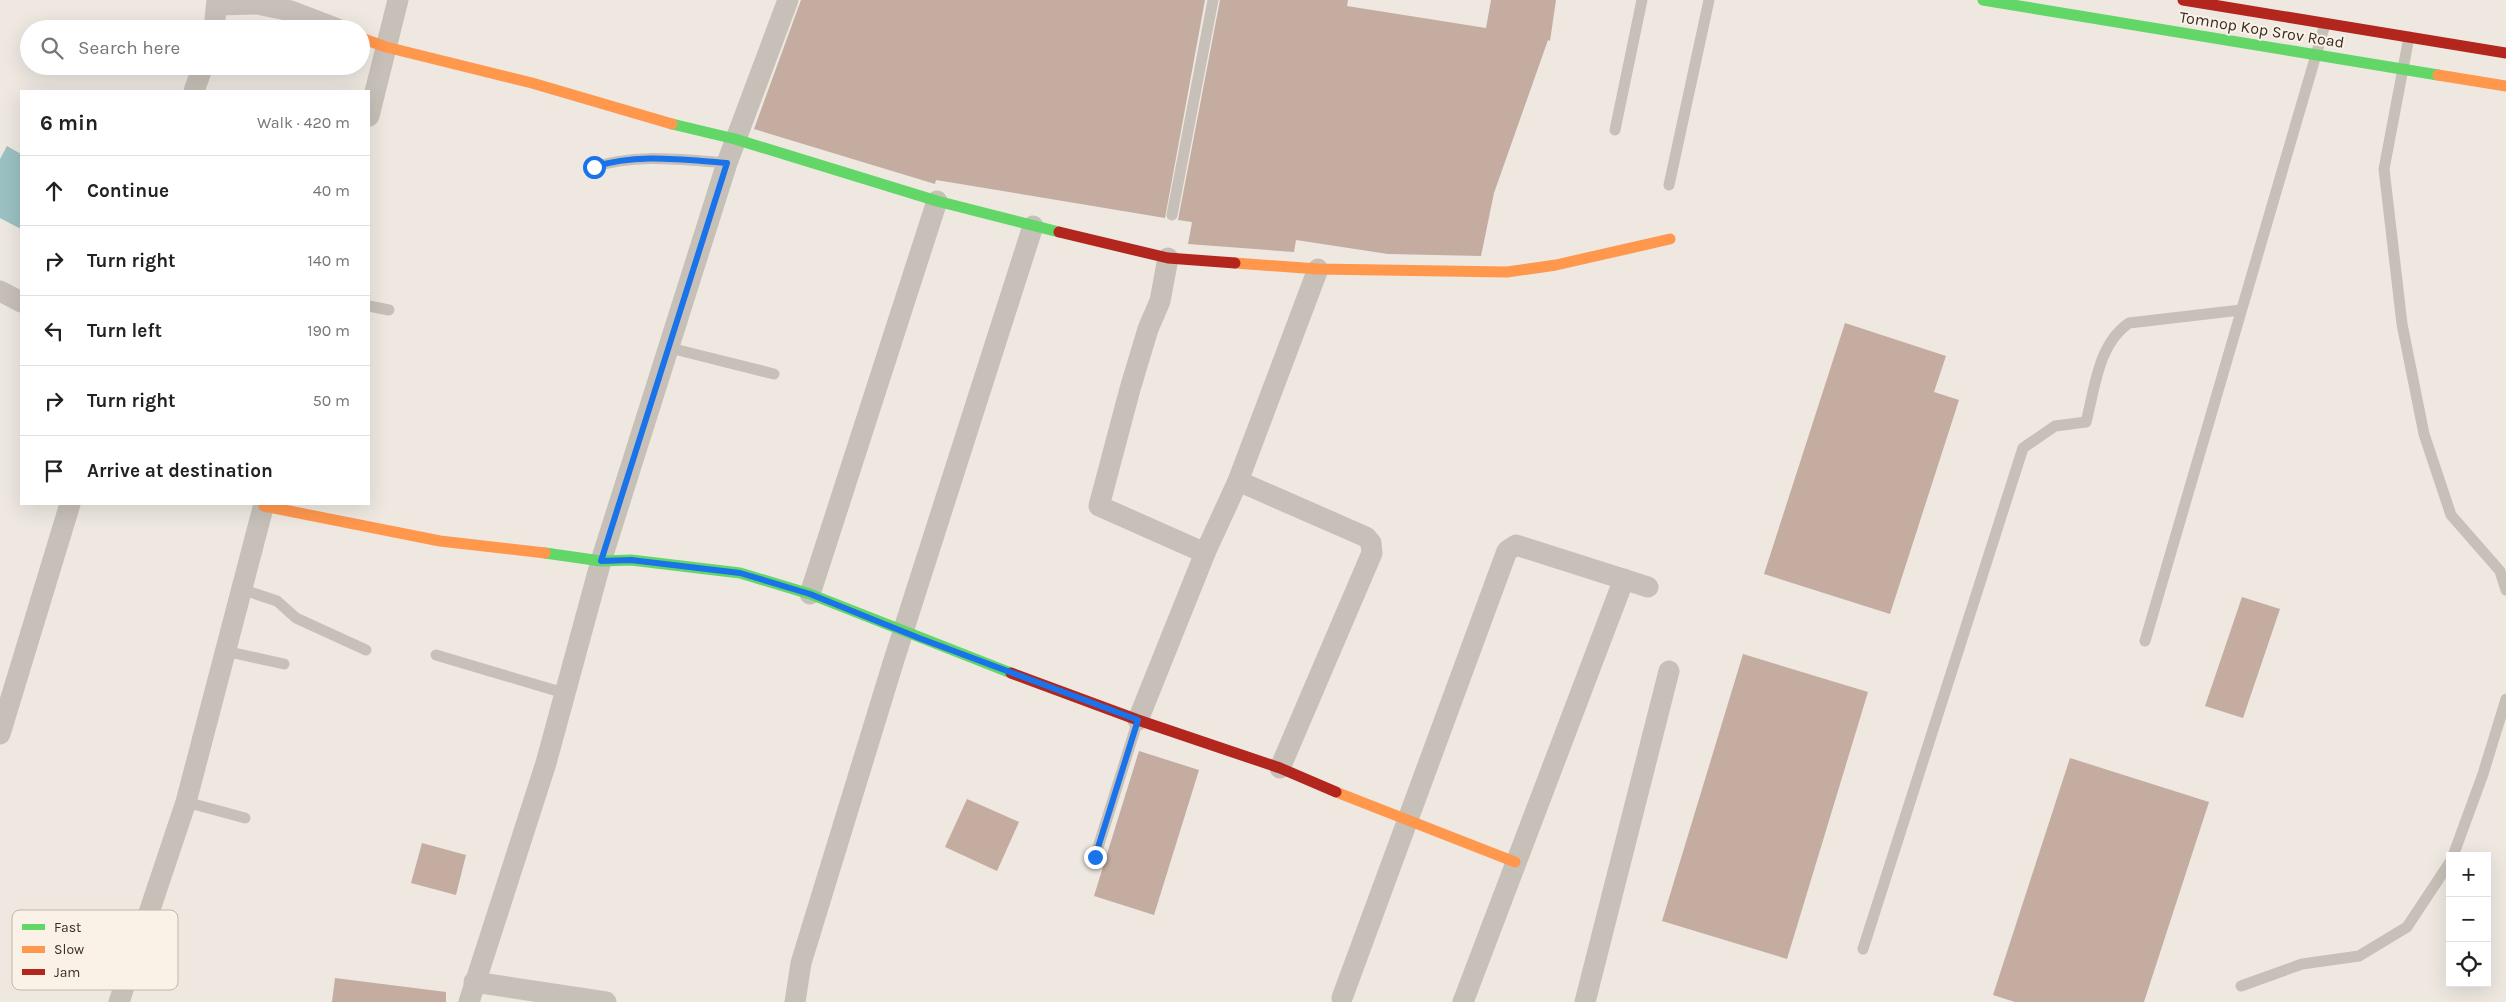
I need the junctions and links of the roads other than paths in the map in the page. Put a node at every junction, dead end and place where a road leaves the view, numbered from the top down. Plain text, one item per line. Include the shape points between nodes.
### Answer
1 (398, 0) edge
2 (788, 0) edge
3 (1213, 0) edge
4 (1642, 0) edge
5 (1709, 0) edge
6 (1983, 0) edge
7 (2183, 0) edge
8 (217, 3) edge
9 (215, 20) edge
10 (314, 20) edge
11 (2325, 24) junction
12 (2409, 37) junction
13 (370, 41) edge
14 (386, 47) junction
15 (2506, 53) edge
16 (2316, 54) junction
17 (2403, 69) junction
18 (200, 75) edge
19 (2506, 86) edge
20 (194, 90) edge
21 (370, 112) edge
22 (1615, 130) dead end
23 (735, 140) junction
24 (727, 163) junction
25 (594, 167) dead end
26 (1669, 186) dead end
27 (937, 201) junction
28 (1172, 215) dead end
29 (1033, 226) junction
30 (1670, 239) dead end
31 (1168, 258) junction
32 (1318, 269) junction
33 (0, 291) edge
34 (20, 301) edge
35 (370, 306) edge
36 (389, 310) dead end
37 (2242, 310) junction
38 (670, 348) junction
39 (774, 374) dead end
40 (1238, 481) junction
41 (70, 505) edge
42 (260, 505) edge
43 (264, 505) edge
44 (1204, 553) junction
45 (601, 561) junction
46 (1624, 579) junction
47 (1648, 587) dead end
48 (241, 588) junction
49 (2506, 590) edge
50 (810, 594) junction
51 (903, 632) junction
52 (2145, 641) dead end
53 (366, 650) dead end
54 (225, 651) junction
55 (436, 655) dead end
56 (284, 664) dead end
57 (1669, 671) dead end
58 (564, 694) junction
59 (2506, 699) edge
60 (4, 707) edge
61 (1138, 720) junction
62 (0, 734) edge
63 (1280, 768) junction
64 (186, 802) junction
65 (246, 818) dead end
66 (1407, 821) junction
67 (2454, 852) edge
68 (1095, 857) dead end
69 (1515, 862) junction
70 (2446, 868) edge
71 (150, 910) edge
72 (1863, 949) dead end
73 (474, 982) junction
74 (2241, 986) dead end
75 (123, 990) edge
76 (1342, 998) dead end
77 (119, 1002) edge
78 (469, 1002) edge
79 (606, 1002) edge
80 (795, 1002) edge
81 (1463, 1002) edge
82 (1585, 1002) edge

1 - 14 street
2 - 23 street
3 - 28 lane
4 - 22 lane
5 - 26 lane
6 - 16 street, Tomnop Kop Srov Road
7 - 11 street, Tomnop Kop Srov Road
8 - 9 street
8 - 10 street via 258,4
11 - 12 street, Tomnop Kop Srov Road
11 - 16 lane
12 - 15 street, Tomnop Kop Srov Road
12 - 17 lane
13 - 14 street
14 - 21 street
14 - 23 street via 532,83
16 - 17 street, Tomnop Kop Srov Road
16 - 37 lane
17 - 19 street, Tomnop Kop Srov Road
17 - 49 lane via 2384,168 2402,324 2424,434 2451,514 2500,571
18 - 20 street
23 - 24 street
23 - 27 street
24 - 25 lane via 660,158 616,160
24 - 38 street
27 - 29 street
27 - 50 street
29 - 31 street
29 - 51 street
30 - 32 street via 1556,265 1507,272
31 - 32 street
31 - 44 street via 1160,301 1130,389 1099,506
32 - 40 street
33 - 34 street
35 - 36 lane
37 - 52 lane
37 - 72 lane via 2129,323 2117,332 2105,350 2086,422 2055,426 2023,448
38 - 39 lane
38 - 45 street
40 - 44 street
40 - 63 street via 1366,536 1371,543 1372,553
41 - 60 street
42 - 48 street
43 - 45 street via 440,541
44 - 61 street
45 - 50 street via 631,560 740,573
45 - 58 street
46 - 47 street
46 - 66 street via 1516,545 1507,550
46 - 69 street
48 - 53 lane via 277,601 296,618
48 - 54 street
50 - 51 street
51 - 61 street
51 - 80 street via 801,963
54 - 56 lane
54 - 64 street
55 - 58 lane
57 - 82 street
58 - 73 street via 546,763
59 - 67 lane
60 - 62 street
61 - 63 street
61 - 68 lane
63 - 66 street
64 - 65 lane
64 - 71 street
66 - 69 street
66 - 76 street
69 - 81 street
70 - 74 lane via 2407,927 2367,952 2302,964
73 - 78 street
73 - 79 street
75 - 77 street

